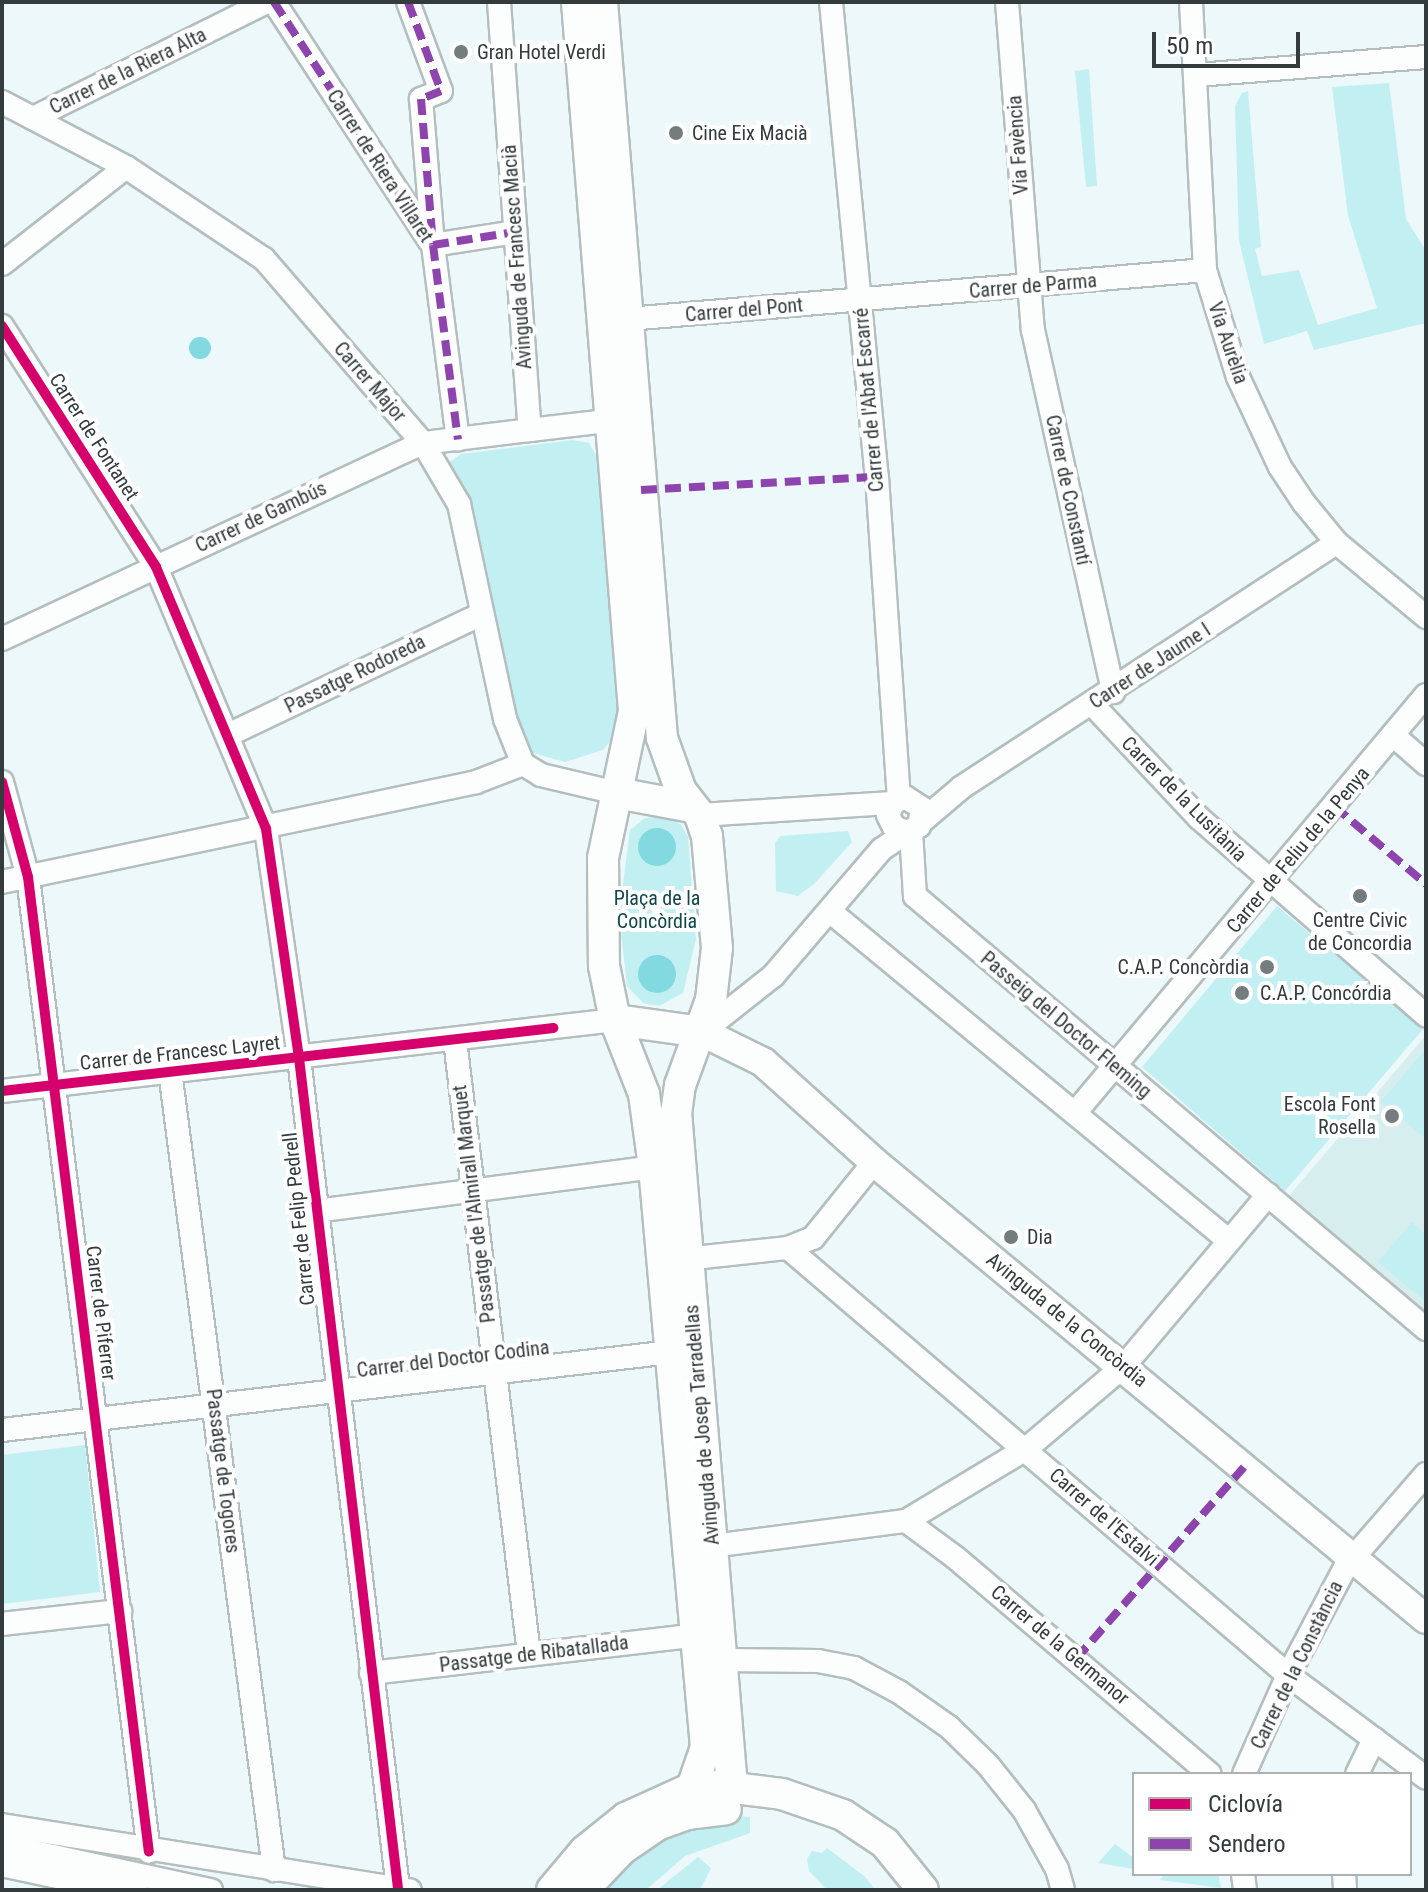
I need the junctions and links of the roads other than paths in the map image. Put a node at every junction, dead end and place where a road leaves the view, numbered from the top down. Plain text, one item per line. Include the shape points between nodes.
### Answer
1 (267, 2) edge
2 (274, 2) edge
3 (408, 2) edge
4 (499, 2) edge
5 (577, 2) edge
6 (602, 2) edge
7 (831, 2) edge
8 (1007, 2) edge
9 (1191, 2) edge
10 (1426, 57) edge
11 (1197, 75) junction
12 (2, 102) edge
13 (33, 118) junction
14 (126, 167) junction
15 (515, 232) junction
16 (433, 245) junction
17 (2, 264) edge
18 (1205, 270) junction
19 (1028, 288) junction
20 (861, 300) junction
21 (628, 319) junction
22 (2, 326) edge
23 (624, 418) junction
24 (530, 430) junction
25 (458, 439) junction
26 (423, 443) junction
27 (1337, 543) junction
28 (156, 567) junction
29 (482, 614) junction
30 (1426, 617) edge
31 (2, 639) edge
32 (1113, 692) junction
33 (1426, 695) edge
34 (1092, 704) junction
35 (228, 735) junction
36 (1393, 735) junction
37 (523, 764) junction
38 (1426, 764) edge
39 (2, 782) edge
40 (617, 793) junction
41 (696, 811) junction
42 (905, 815) junction
43 (266, 829) junction
44 (28, 877) junction
45 (2, 882) edge
46 (1270, 884) junction
47 (832, 913) junction
48 (1424, 1009) edge
49 (615, 1020) junction
50 (702, 1032) junction
51 (455, 1040) junction
52 (299, 1058) junction
53 (1115, 1067) junction
54 (170, 1071) junction
55 (55, 1085) junction
56 (2, 1091) edge
57 (1075, 1113) junction
58 (874, 1162) junction
59 (654, 1167) junction
60 (472, 1191) junction
61 (1268, 1195) junction
62 (316, 1211) junction
63 (1228, 1240) junction
64 (788, 1248) junction
65 (674, 1260) junction
66 (1426, 1329) edge
67 (671, 1352) junction
68 (1124, 1366) junction
69 (494, 1372) junction
70 (336, 1391) junction
71 (215, 1405) junction
72 (96, 1417) junction
73 (2, 1430) edge
74 (1026, 1449) junction
75 (1426, 1474) edge
76 (906, 1521) junction
77 (701, 1548) junction
78 (1353, 1559) junction
79 (120, 1611) junction
80 (1426, 1619) edge
81 (2, 1624) edge
82 (697, 1635) junction
83 (529, 1654) junction
84 (724, 1660) junction
85 (371, 1673) junction
86 (1288, 1675) junction
87 (1374, 1739) junction
88 (1208, 1772) edge
89 (1245, 1772) edge
90 (1358, 1772) edge
91 (1426, 1778) edge
92 (732, 1787) junction
93 (699, 1799) junction
94 (2, 1825) edge
95 (2, 1845) edge
96 (149, 1852) junction
97 (2, 1862) edge
98 (274, 1870) junction
99 (2, 1877) edge
100 (404, 1889) edge
101 (58, 1890) edge
102 (133, 1890) edge
103 (211, 1890) edge
104 (552, 1890) edge
105 (583, 1890) edge
106 (901, 1890) edge
107 (923, 1890) edge
108 (1063, 1890) edge

1 - 13 street, Carrer de la Riera Alta
2 - 16 street, Carrer de Riera Villaret
3 - 16 street via 441,91 421,99
4 - 15 street, Avinguda de Francesc Macià
5 - 23 main road
6 - 21 main road
7 - 20 street, Carrer de l'Abat Escarré
8 - 19 street, Via Favència
9 - 11 street, Via Aurèlia
10 - 11 street
11 - 18 street, Via Aurèlia
12 - 13 street, Carrer Major
13 - 14 street, Carrer Major
14 - 17 street
14 - 26 street, Carrer Major via 264,259
15 - 16 street
15 - 24 street, Avinguda de Francesc Macià
16 - 25 street, Carrer de Riera Villaret
18 - 19 street, Carrer de Parma
18 - 27 street, Via Aurèlia via 1238,377 1280,467
19 - 20 street, Carrer de Parma
19 - 32 street, Carrer de Constantí
20 - 21 street, Carrer del Pont
20 - 42 street, Carrer de l'Abat Escarré
21 - 23 main road
22 - 28 street, Carrer de Fontanet
23 - 24 street
23 - 40 main road via 634,711
23 - 41 main road via 662,738 681,791
24 - 25 street, Carrer de Gambús
25 - 26 street, Carrer de Gambús
26 - 28 street, Carrer de Gambús
26 - 29 street, Carrer Major via 459,504
27 - 30 street, Via Aurèlia
27 - 32 street, Carrer de Jaume I
28 - 31 street, Carrer de Gambús
28 - 35 street, Carrer de Felip Pedrell
29 - 35 street, Passatge Rodoreda
29 - 37 street, Carrer Major via 505,719
32 - 34 street, Carrer de Jaume I
33 - 36 street, Carrer de Feliu de la Penya
34 - 42 street, Carrer de Jaume I via 962,787
34 - 46 street, Carrer de la Lusitània via 1199,818
35 - 43 street, Carrer de Felip Pedrell
36 - 38 street
36 - 46 street, Carrer de Feliu de la Penya
37 - 40 street
37 - 43 street via 476,782
39 - 44 street, Carrer de Piferrer
40 - 41 main road
40 - 49 main road via 606,833 601,899 605,983
41 - 42 street
41 - 50 main road via 709,851 717,969
42 - 47 street
42 - 53 street, Passeig del Doctor Fleming via 915,896
43 - 44 street
43 - 52 street, Carrer de Felip Pedrell
44 - 45 street
44 - 55 street, Carrer de Piferrer
46 - 48 street, Carrer de la Lusitània
46 - 53 street, Carrer de Feliu de la Penya
47 - 50 street via 750,997
47 - 57 street
49 - 50 main road
49 - 51 street, Carrer de Francesc Layret
49 - 59 main road, Avinguda de Josep Tarradellas via 639,1076
50 - 58 street, Avinguda de la Concòrdia via 763,1062
50 - 65 main road, Avinguda de Josep Tarradellas via 680,1085 676,1112
51 - 52 street, Carrer de Francesc Layret
51 - 60 street, Passatge de l'Almirall Marquet
52 - 54 street, Carrer de Francesc Layret
52 - 62 street, Carrer de Felip Pedrell
53 - 57 street, Carrer de Feliu de la Penya
53 - 61 street, Passeig del Doctor Fleming
54 - 55 street, Carrer de Francesc Layret
54 - 71 street, Passatge de Togores
55 - 56 street, Carrer de Francesc Layret
55 - 72 street, Carrer de Piferrer
57 - 63 street
58 - 64 street via 833,1219 813,1238
58 - 68 street, Avinguda de la Concòrdia
59 - 60 street
59 - 65 main road, Avinguda de Josep Tarradellas
60 - 62 street
60 - 69 street, Passatge de l'Almirall Marquet
61 - 63 street
61 - 66 street, Passeig del Doctor Fleming
62 - 70 street, Carrer de Felip Pedrell
63 - 68 street
64 - 65 street
64 - 74 street, Carrer de l'Estalvi
65 - 67 main road, Avinguda de Josep Tarradellas
65 - 77 main road, Avinguda de Josep Tarradellas
67 - 69 street, Carrer del Doctor Codina
67 - 77 main road, Avinguda de Josep Tarradellas
68 - 74 street
68 - 78 street, Avinguda de la Concòrdia
69 - 70 street, Carrer del Doctor Codina
69 - 83 street, Passatge de l'Almirall Marquet
70 - 71 street, Carrer del Doctor Codina
70 - 85 street, Carrer de Felip Pedrell
71 - 72 street, Carrer del Doctor Codina
71 - 98 street, Passatge de Togores
72 - 73 street, Carrer del Doctor Codina
72 - 79 street, Carrer de Piferrer
74 - 76 street
74 - 86 street, Carrer de l'Estalvi
75 - 78 street, Carrer de la Constància
76 - 77 street
76 - 88 street, Carrer de la Germanor
77 - 82 main road, Avinguda de Josep Tarradellas
77 - 84 main road, Avinguda de Josep Tarradellas
78 - 80 street, Avinguda de la Concòrdia
78 - 86 street, Carrer de la Constància
79 - 81 street
79 - 96 street, Carrer de Piferrer
82 - 83 street, Passatge de Ribatallada
82 - 93 main road, Avinguda de Josep Tarradellas via 706,1747
83 - 85 street, Passatge de Ribatallada
84 - 92 main road, Avinguda de Josep Tarradellas
84 - 108 street via 818,1661 854,1668 899,1692 949,1727 988,1765 1024,1810
85 - 100 street, Carrer de Felip Pedrell
86 - 87 street, Carrer de l'Estalvi
86 - 89 street, Carrer de la Constància
87 - 90 street
87 - 91 street, Carrer de l'Estalvi
92 - 93 main road
92 - 107 main road via 821,1805 885,1843
93 - 104 main road via 664,1798 606,1833
93 - 105 main road via 633,1840
93 - 106 main road via 813,1820 855,1843
94 - 96 street
95 - 103 street
96 - 98 street
97 - 102 street
98 - 100 street
99 - 101 street

